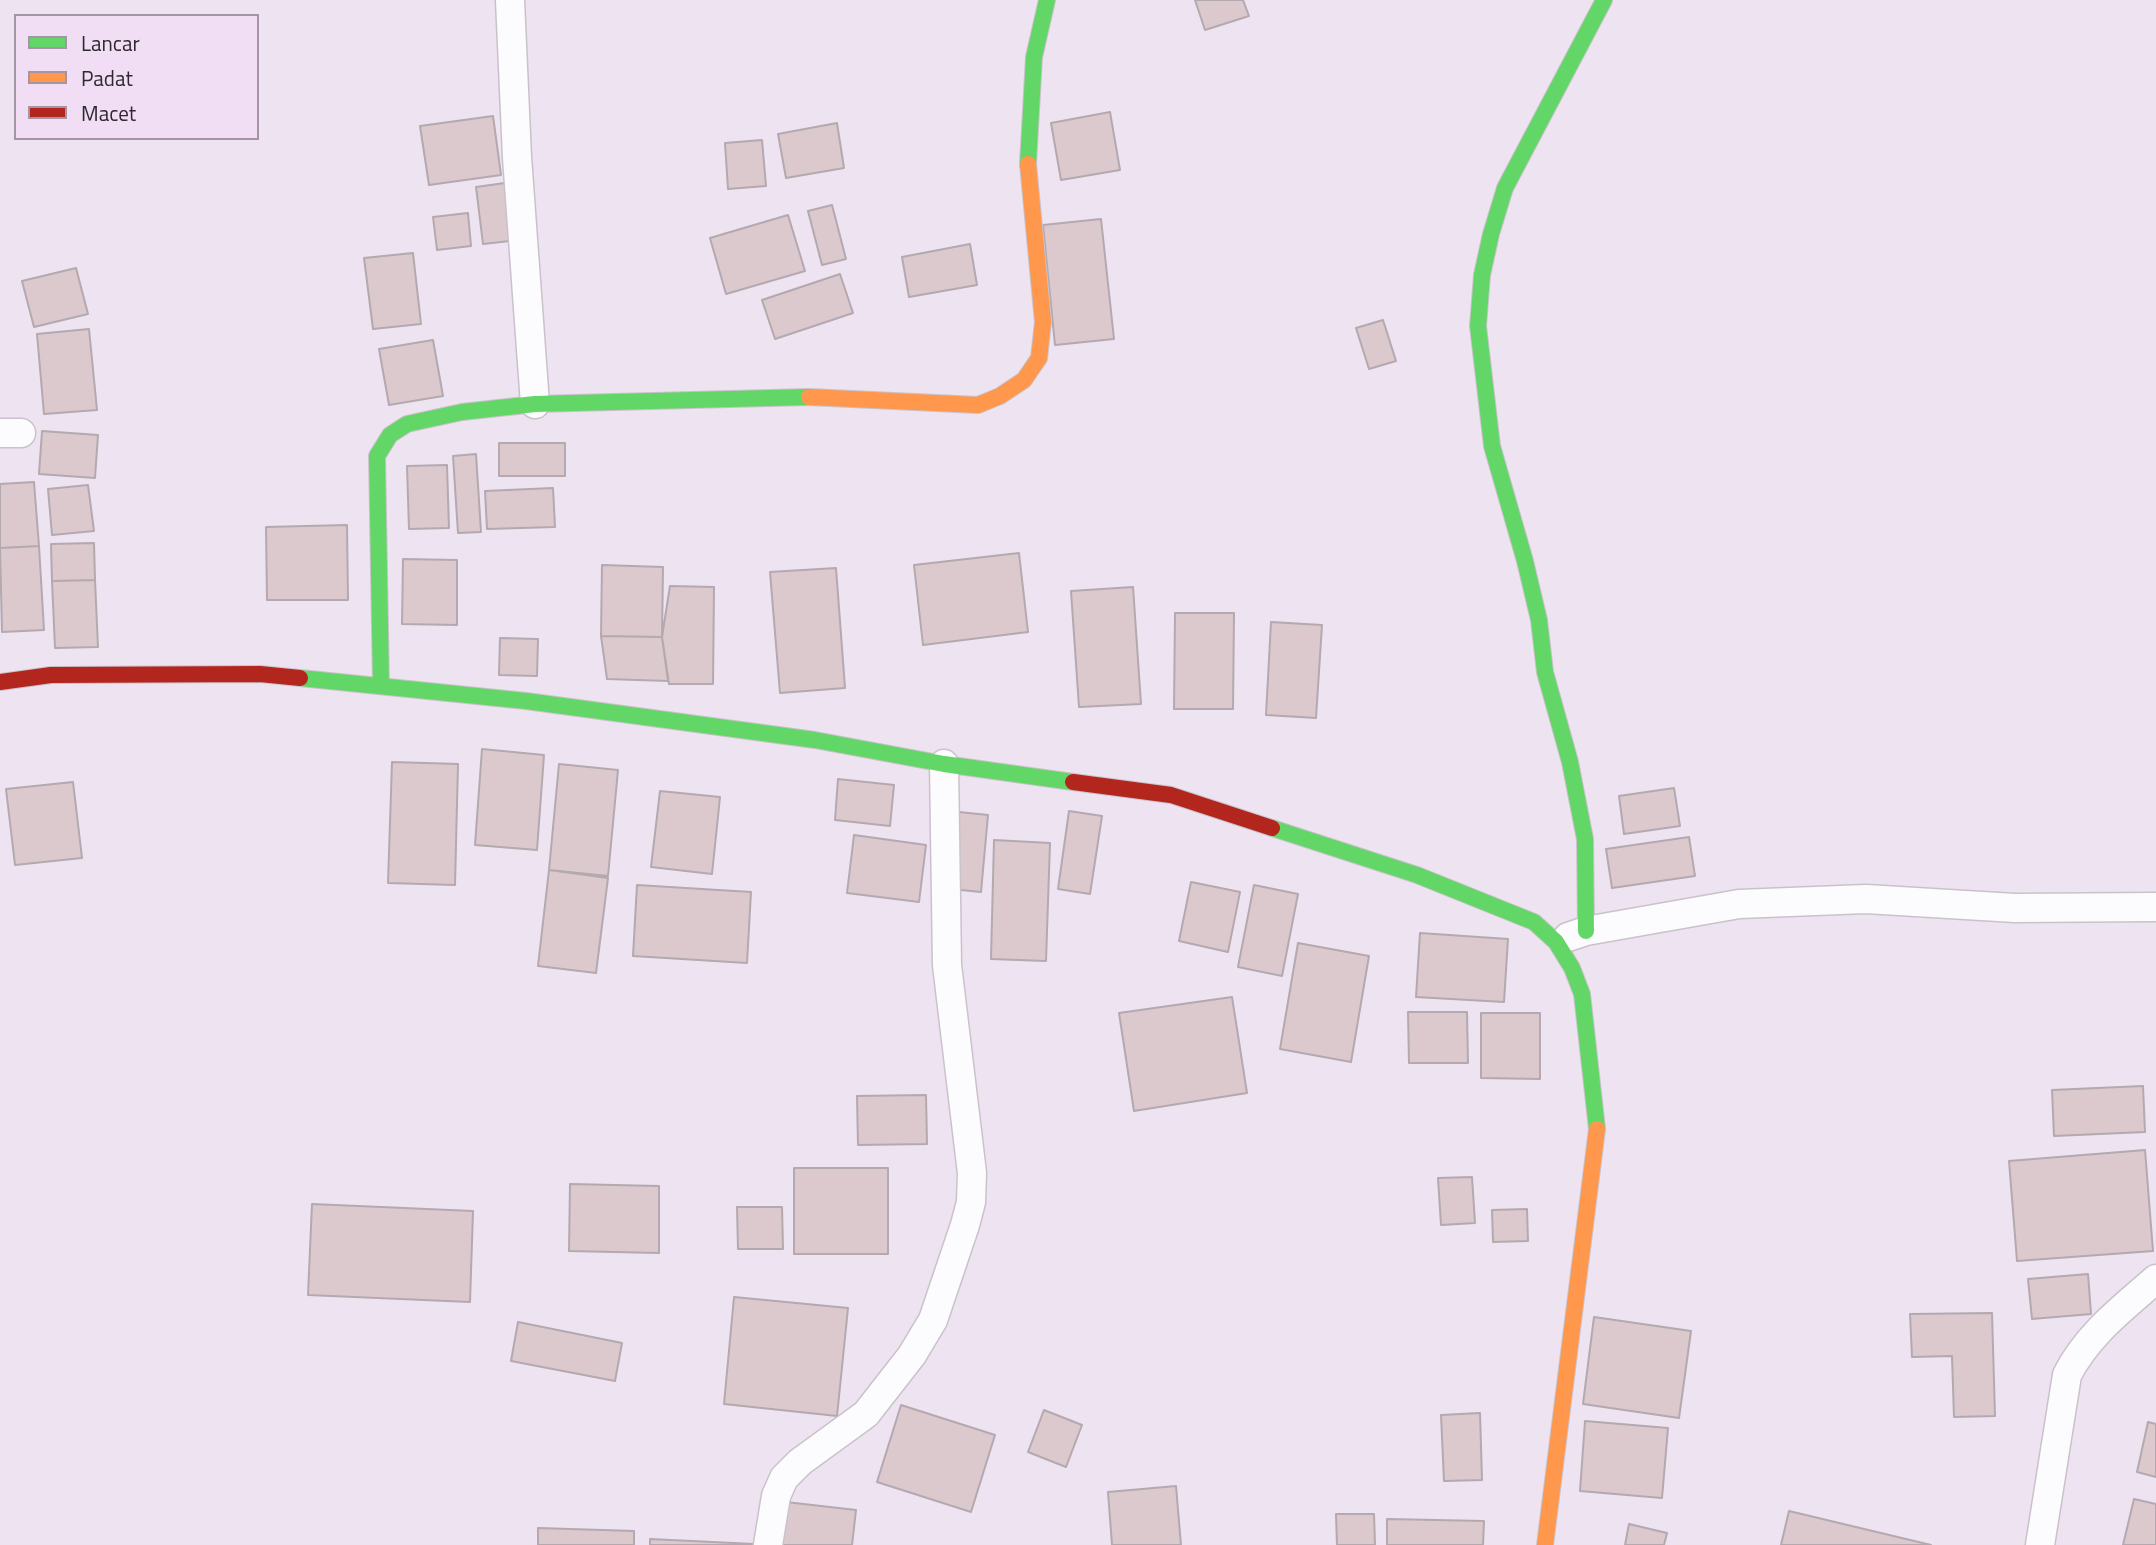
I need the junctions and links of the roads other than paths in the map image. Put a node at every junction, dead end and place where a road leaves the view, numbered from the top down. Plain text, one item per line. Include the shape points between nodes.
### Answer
1 (510, 0) edge
2 (1047, 0) edge
3 (1604, 0) edge
4 (535, 404) junction
5 (0, 681) edge
6 (381, 686) junction
7 (944, 764) junction
8 (2156, 907) edge
9 (1586, 930) junction
10 (1556, 942) junction
11 (2156, 1279) edge
12 (768, 1545) edge
13 (1545, 1545) edge
14 (2040, 1545) edge

1 - 4 street
2 - 4 street via 1034,57 1028,173 1043,322 1040,358 1024,380 978,405 791,396
3 - 9 street via 1505,188 1482,275 1478,326 1492,446 1539,620 1545,672 1585,839
4 - 6 street via 414,421 396,429 384,443 377,456
5 - 6 street via 51,676 260,674
6 - 7 street via 815,740
7 - 10 street via 1171,795 1417,875 1534,922
7 - 12 street via 947,964 972,1173 971,1202 933,1320 866,1414 784,1478 776,1496
8 - 9 street via 2015,908 1866,898 1739,904
9 - 10 street
10 - 13 street via 1582,994 1598,1125
11 - 14 street via 2088,1341 2067,1376

